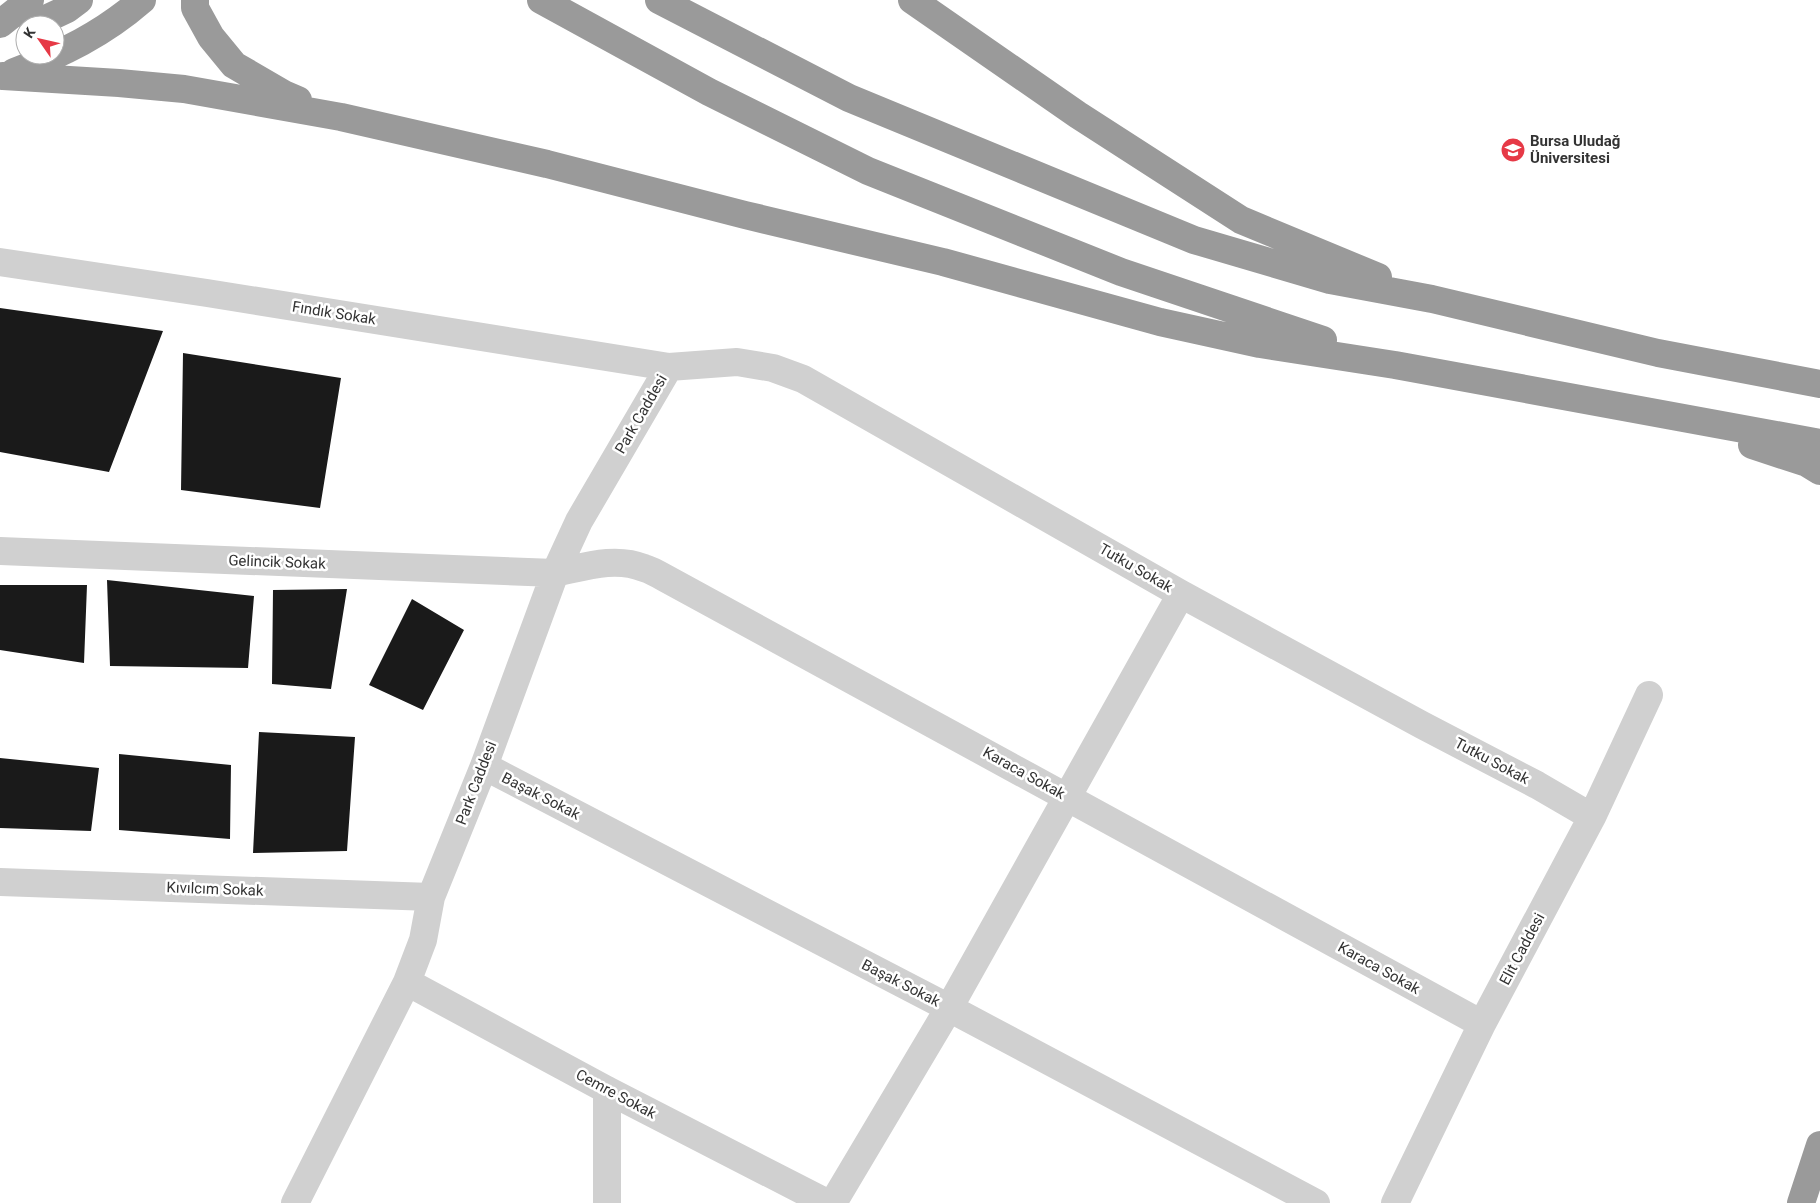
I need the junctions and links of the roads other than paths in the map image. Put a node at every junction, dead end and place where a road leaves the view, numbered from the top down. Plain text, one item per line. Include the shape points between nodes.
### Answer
1 (30, 0) edge
2 (80, 0) edge
3 (142, 0) edge
4 (195, 0) edge
5 (540, 0) edge
6 (659, 0) edge
7 (912, 0) edge
8 (53, 15) edge
9 (0, 24) edge
10 (15, 32) edge
11 (0, 37) edge
12 (341, 117) junction
13 (0, 262) edge
14 (1432, 299) junction
15 (1658, 353) junction
16 (1395, 365) junction
17 (668, 367) junction
18 (1820, 367) edge
19 (1820, 384) edge
20 (1644, 412) junction
21 (1820, 443) edge
22 (1820, 471) edge
23 (0, 551) edge
24 (555, 572) junction
25 (1181, 594) junction
26 (1649, 695) dead end
27 (484, 766) junction
28 (1067, 797) junction
29 (1592, 817) junction
30 (0, 882) edge
31 (431, 897) junction
32 (407, 982) junction
33 (949, 1008) junction
34 (1482, 1024) junction
35 (607, 1090) junction
36 (1820, 1145) edge
37 (295, 1203) edge
38 (607, 1203) edge
39 (827, 1203) edge
40 (834, 1203) edge
41 (1316, 1203) edge
42 (1395, 1203) edge
43 (1801, 1203) edge

1 - 9 highway
2 - 8 highway
3 - 12 highway via 87,40 52,58 3,76 184,89
4 - 12 highway via 195,8 211,37 234,65 284,94
5 - 16 highway via 709,92 868,171 1121,272
6 - 14 highway via 849,98 1194,240 1330,280
7 - 14 highway via 1078,115 1241,220
10 - 11 highway
12 - 16 highway via 547,164 943,262 1160,322 1260,344
13 - 17 street, Fındık Sokak
14 - 15 highway
15 - 18 highway
15 - 19 highway
16 - 20 highway
17 - 24 street, Park Caddesi via 579,521
17 - 25 street, Tutku Sokak via 737,362 773,368 803,378
20 - 21 highway
20 - 22 highway via 1807,463
23 - 24 street, Gelincik Sokak
24 - 27 street, Park Caddesi
24 - 28 street, Karaca Sokak via 601,563 643,567
25 - 28 street
25 - 29 street, Tutku Sokak
26 - 29 street, Elit Caddesi
27 - 31 street, Park Caddesi
27 - 33 street, Başak Sokak
28 - 33 street
28 - 34 street, Karaca Sokak
29 - 34 street, Elit Caddesi
30 - 31 street, Kıvılcım Sokak
31 - 32 street, Park Caddesi via 423,940
32 - 35 street, Cemre Sokak
32 - 37 street, Park Caddesi
33 - 40 street
33 - 41 street, Başak Sokak
34 - 42 street, Elit Caddesi
35 - 38 street
35 - 39 street, Cemre Sokak
36 - 43 highway

